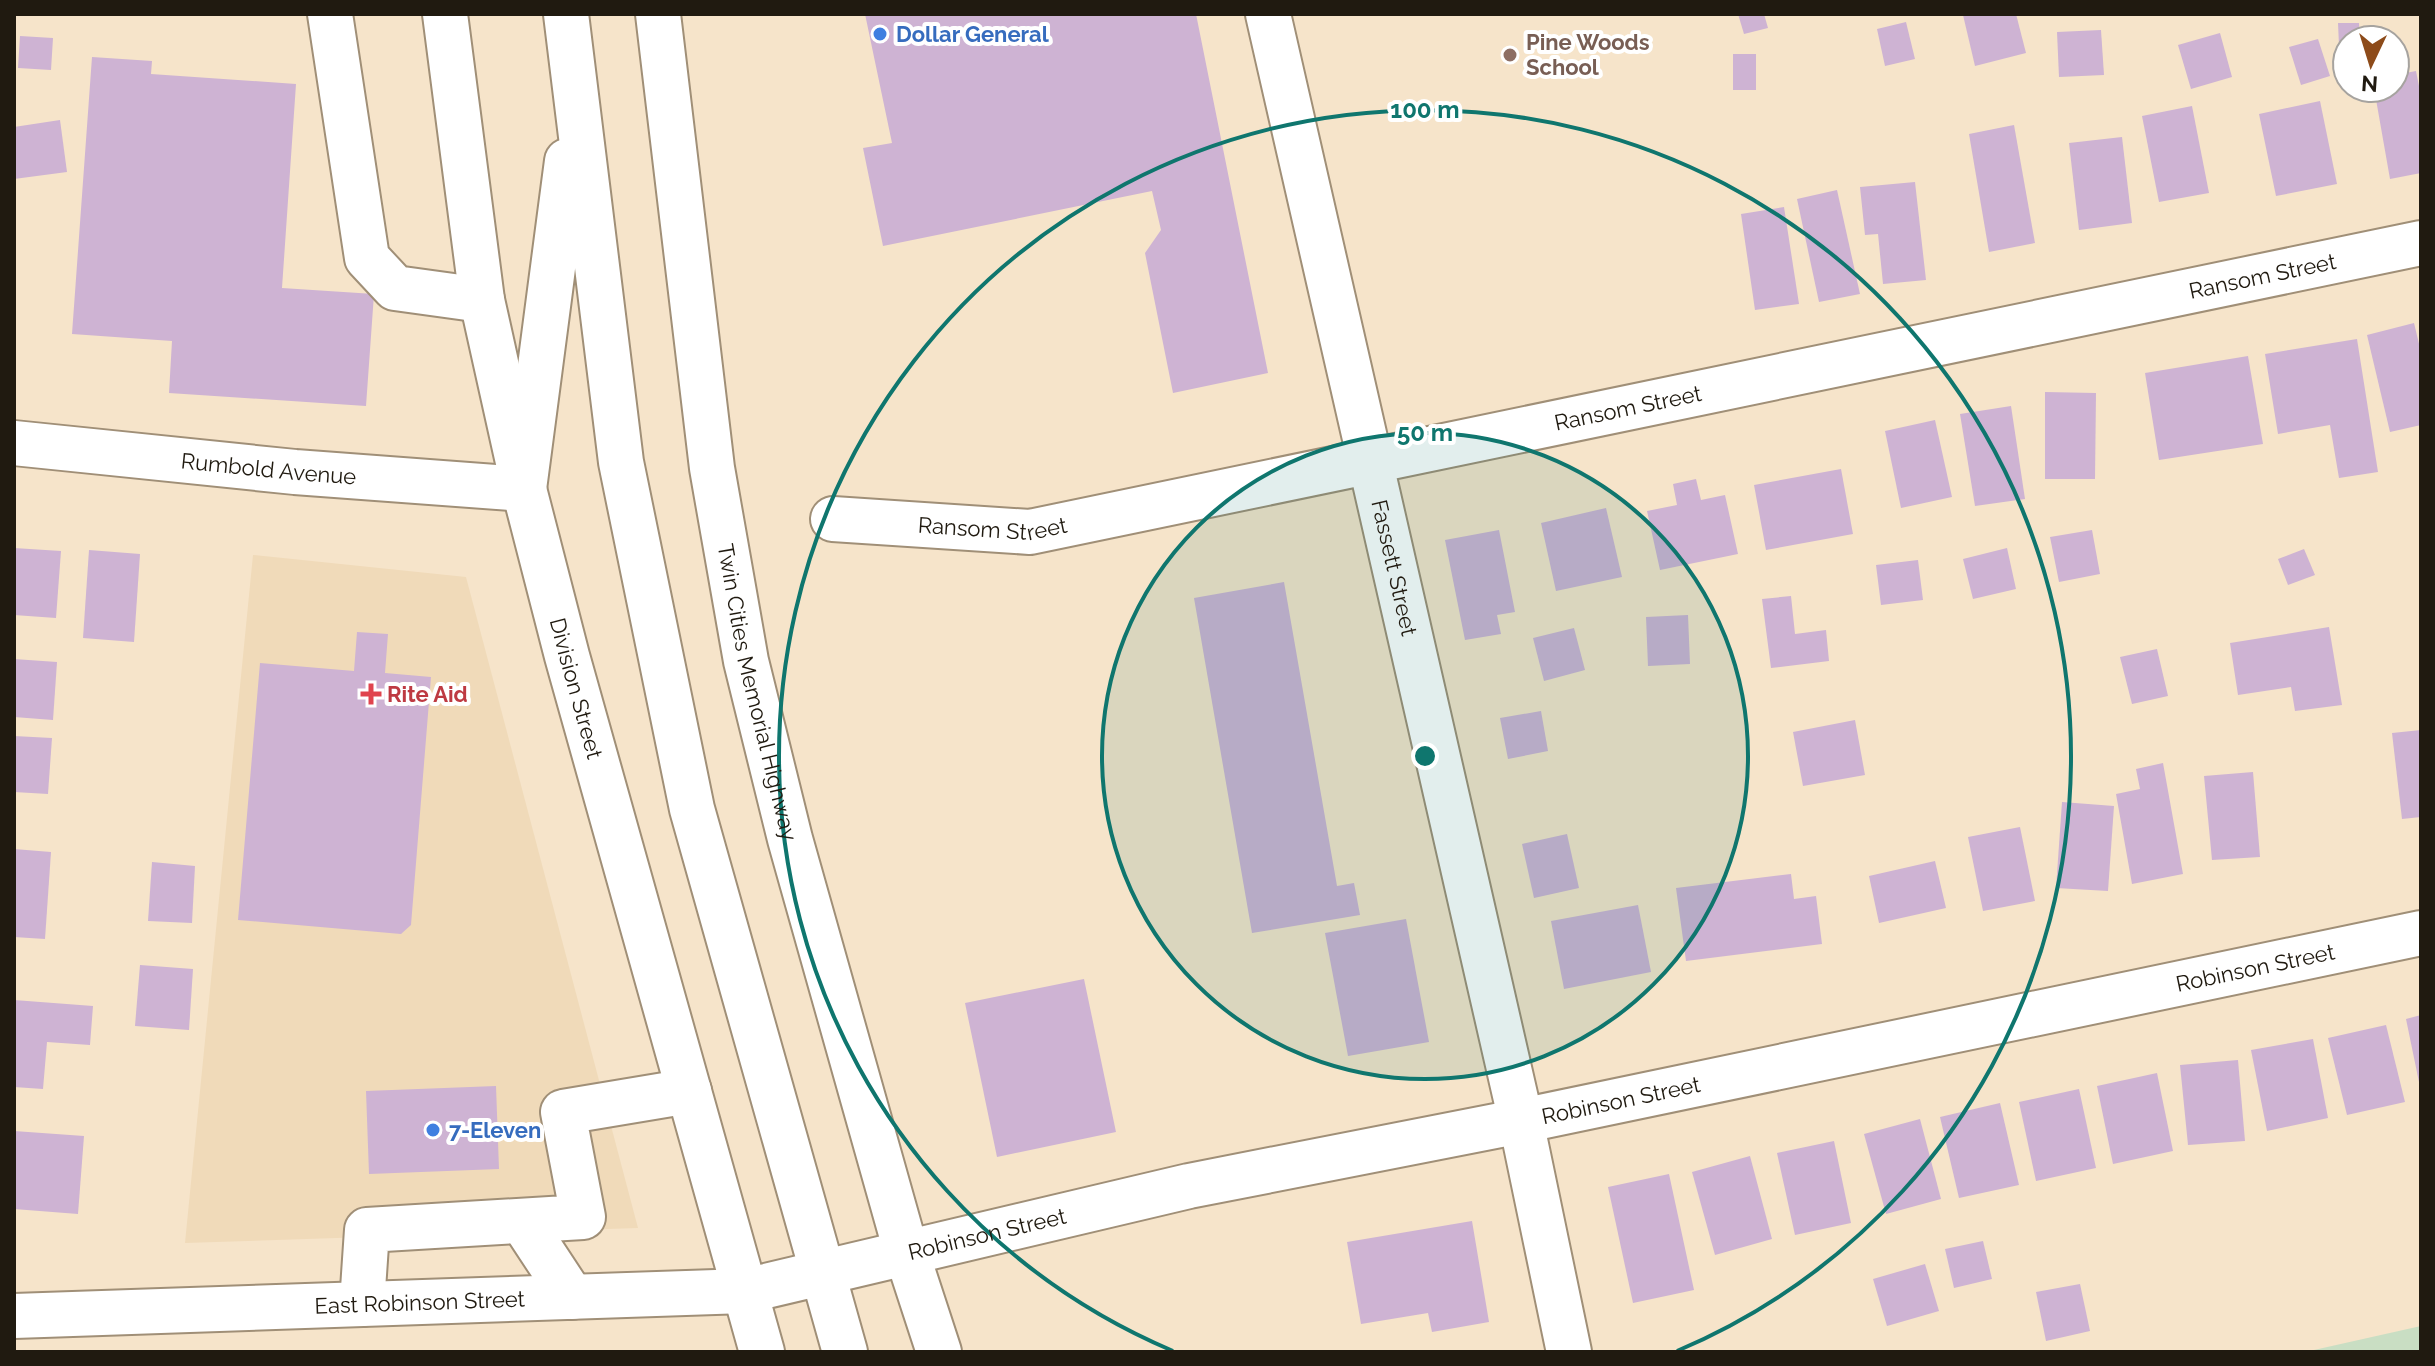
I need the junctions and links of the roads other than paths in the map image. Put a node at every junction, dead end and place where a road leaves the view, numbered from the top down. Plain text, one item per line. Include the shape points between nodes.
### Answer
1 (445, 14) edge
2 (566, 14) edge
3 (658, 14) edge
4 (1268, 14) edge
5 (323, 15) edge
6 (574, 103) junction
7 (2421, 243) edge
8 (482, 300) junction
9 (14, 443) edge
10 (1368, 464) junction
11 (524, 489) junction
12 (833, 519) dead end
13 (2421, 933) edge
14 (689, 1091) junction
15 (1521, 1121) junction
16 (522, 1221) junction
17 (906, 1251) junction
18 (822, 1272) junction
19 (745, 1291) junction
20 (572, 1297) junction
21 (362, 1304) junction
22 (14, 1316) edge
23 (762, 1352) edge
24 (845, 1352) edge
25 (939, 1352) edge
26 (1569, 1352) edge

1 - 8 street, Division Street
2 - 6 street
3 - 17 street, Twin Cities Memorial Highway via 712,468 746,661 790,839
4 - 10 street, Fassett Street
5 - 8 street via 367,258 395,288
6 - 11 street
6 - 18 street via 621,462 692,809
7 - 10 street, Ransom Street
8 - 11 street, Division Street
9 - 11 street, Rumbold Avenue
10 - 12 street, Ransom Street via 1030,532
10 - 15 street, Fassett Street
11 - 14 street, Division Street
13 - 15 street, Robinson Street
14 - 16 street via 563,1112 583,1217
14 - 19 street, Division Street
15 - 17 street, Robinson Street via 1189,1186
15 - 26 street, Fassett Street
16 - 20 street
16 - 21 street via 367,1230
17 - 18 street, Robinson Street
17 - 25 street, Twin Cities Memorial Highway
18 - 19 street, East Robinson Street
18 - 24 street
19 - 20 street, East Robinson Street
19 - 23 street, Division Street
20 - 21 street, East Robinson Street
21 - 22 street, East Robinson Street

